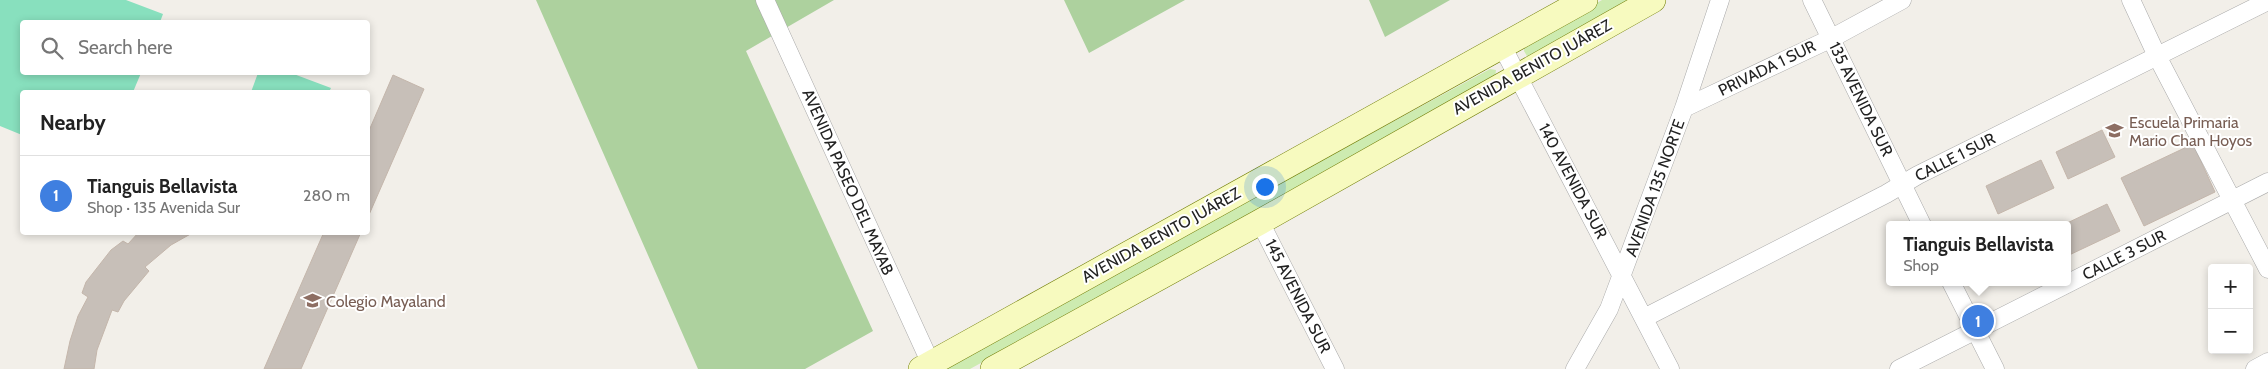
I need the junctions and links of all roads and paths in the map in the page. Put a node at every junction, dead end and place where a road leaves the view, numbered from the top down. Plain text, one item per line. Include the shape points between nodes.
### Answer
1 (765, 0) edge
2 (1585, 0) edge
3 (1652, 0) edge
4 (1720, 0) edge
5 (1812, 0) edge
6 (1902, 0) edge
7 (2130, 0) edge
8 (2268, 1) edge
9 (1832, 38) junction
10 (1502, 46) junction
11 (2157, 56) junction
12 (1517, 75) junction
13 (1684, 108) junction
14 (2268, 182) edge
15 (1902, 184) junction
16 (2233, 199) junction
17 (1920, 221) edge
18 (1260, 222) junction
19 (2268, 269) edge
20 (1622, 275) junction
21 (2071, 283) edge
22 (1953, 286) edge
23 (2065, 286) edge
24 (1644, 318) junction
25 (1976, 332) junction
26 (2268, 362) edge
27 (926, 366) edge
28 (993, 369) edge
29 (1336, 369) edge
30 (1576, 369) edge
31 (1670, 369) edge
32 (1899, 369) edge
33 (1995, 369) edge
34 (2255, 369) edge

1 - 27 street, AVENIDA PASEO DEL MAYAB
2 - 10 main road, AVENIDA BENITO JUÁREZ
3 - 12 main road, AVENIDA BENITO JUÁREZ
4 - 13 street, AVENIDA 135 NORTE
5 - 9 street, 135 AVENIDA SUR
6 - 9 street, PRIVADA 1 SUR
7 - 11 street
8 - 11 street, CALLE 1 SUR
9 - 13 street, PRIVADA 1 SUR
9 - 15 street, 135 AVENIDA SUR
10 - 12 street, 140 AVENIDA SUR
10 - 27 main road, AVENIDA BENITO JUÁREZ
11 - 15 street, CALLE 1 SUR
11 - 16 street
12 - 18 main road, AVENIDA BENITO JUÁREZ
12 - 20 street, 140 AVENIDA SUR
13 - 20 street, AVENIDA 135 NORTE
14 - 16 street, CALLE 3 SUR
15 - 17 street, 135 AVENIDA SUR
15 - 24 street, CALLE 1 SUR
16 - 19 street
16 - 21 street, CALLE 3 SUR
18 - 28 main road, AVENIDA BENITO JUÁREZ
18 - 29 street, 145 AVENIDA SUR
20 - 24 street, 140 AVENIDA SUR
20 - 30 street, AVENIDA 135 NORTE via 1609,309
22 - 25 street
23 - 25 street, CALLE 3 SUR
24 - 31 street, 140 AVENIDA SUR
25 - 32 street, CALLE 3 SUR
25 - 33 street
26 - 34 street

